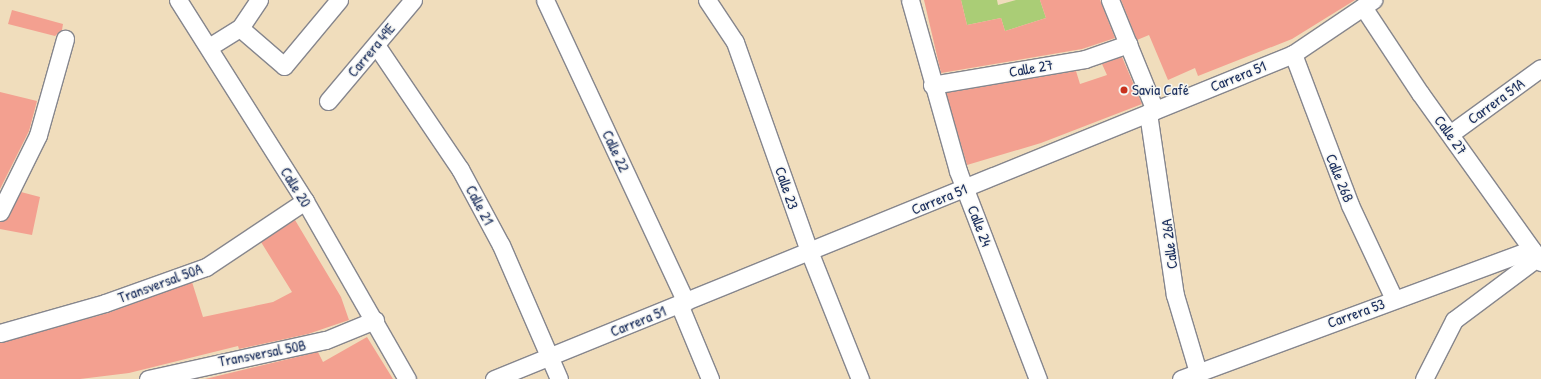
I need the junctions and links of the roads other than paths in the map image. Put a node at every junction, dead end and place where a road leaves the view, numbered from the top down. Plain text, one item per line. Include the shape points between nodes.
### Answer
1 (259, 0) edge
2 (339, 0) edge
3 (413, 0) edge
4 (545, 0) edge
5 (708, 0) edge
6 (910, 0) edge
7 (1110, 0) edge
8 (185, 3) edge
9 (1361, 5) edge
10 (240, 28) junction
11 (65, 39) dead end
12 (1128, 44) junction
13 (376, 45) junction
14 (209, 47) junction
15 (1293, 54) junction
16 (1541, 68) edge
17 (932, 86) junction
18 (328, 101) dead end
19 (1152, 112) junction
20 (1450, 134) junction
21 (965, 188) junction
22 (305, 201) junction
23 (0, 212) edge
24 (809, 251) junction
25 (1538, 256) edge
26 (1394, 299) junction
27 (683, 303) junction
28 (375, 320) junction
29 (0, 333) edge
30 (549, 356) junction
31 (1198, 372) junction
32 (148, 379) edge
33 (407, 379) edge
34 (494, 379) edge
35 (559, 379) edge
36 (710, 379) edge
37 (860, 379) edge
38 (1038, 379) edge
39 (1181, 379) edge
40 (1424, 379) edge

1 - 10 street
2 - 10 street via 284,66
3 - 13 street, Carrera 49E
4 - 27 street, Calle 22
5 - 24 street, Calle 23 via 735,42
6 - 17 street, Calle 24
7 - 12 street, Calle 26A
8 - 14 street, Calle 20
9 - 15 street, Carrera 51
9 - 20 street, Calle 27
10 - 14 street
11 - 23 street via 38,135
12 - 17 street, Calle 27 via 1085,59
12 - 19 street, Calle 26A
13 - 18 street, Carrera 49E
13 - 30 street, Calle 21 via 460,169 501,245
14 - 22 street, Calle 20
15 - 19 street, Carrera 51
15 - 26 street, Calle 26B via 1350,205
16 - 20 street, Carrera 51A
17 - 21 street, Calle 24
19 - 21 street, Carrera 51
19 - 31 street, Calle 26A via 1175,295
20 - 25 street, Calle 27
21 - 24 street, Carrera 51
21 - 38 street, Calle 24
22 - 28 street, Calle 20
22 - 29 street, Transversal 50A via 206,267 105,303
24 - 27 street, Carrera 51
24 - 37 street, Calle 23
25 - 26 street, Carrera 53
25 - 40 street via 1454,320
26 - 31 street, Carrera 53
27 - 30 street, Carrera 51
27 - 36 street, Calle 22
28 - 32 street, Transversal 50B via 326,340
28 - 33 street, Calle 20
30 - 34 street, Carrera 51
30 - 35 street, Calle 21
31 - 39 street, Carrera 53

